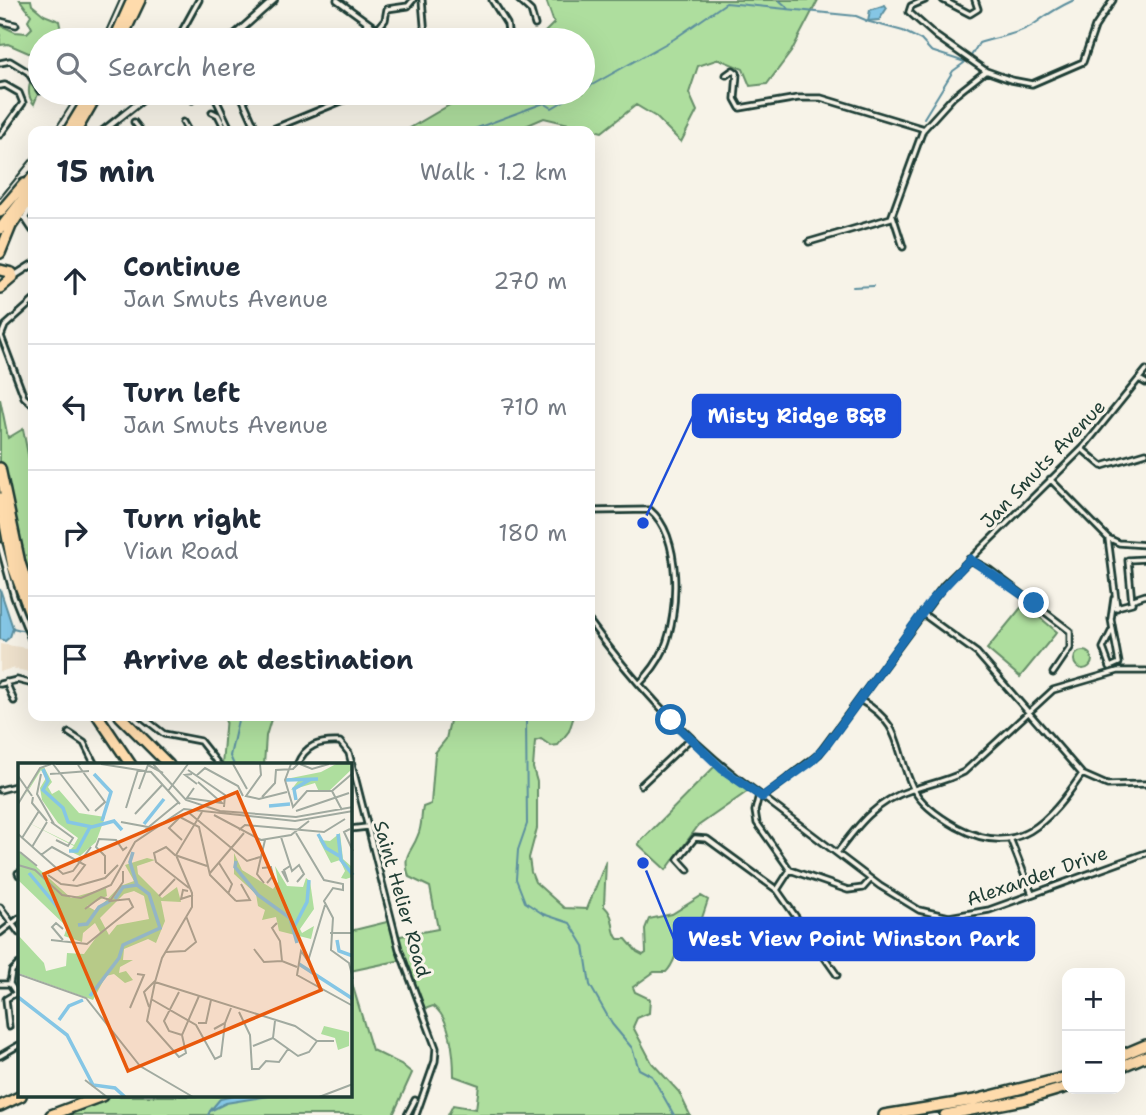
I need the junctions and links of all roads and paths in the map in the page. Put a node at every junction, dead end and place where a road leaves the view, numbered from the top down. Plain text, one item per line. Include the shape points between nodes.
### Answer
1 (132, 0) edge
2 (140, 0) edge
3 (199, 0) edge
4 (274, 0) edge
5 (337, 0) edge
6 (413, 0) edge
7 (422, 0) edge
8 (492, 0) edge
9 (519, 0) edge
10 (925, 0) edge
11 (943, 0) edge
12 (975, 0) edge
13 (1113, 0) edge
14 (0, 21) edge
15 (366, 22) junction
16 (16, 25) dead end
17 (535, 25) dead end
18 (119, 28) edge
19 (127, 28) edge
20 (184, 28) edge
21 (242, 28) edge
22 (366, 28) edge
23 (375, 28) joint
24 (424, 28) edge
25 (508, 28) edge
26 (0, 63) edge
27 (986, 71) junction
28 (726, 75) dead end
29 (28, 76) edge
30 (0, 86) edge
31 (84, 105) edge
32 (91, 105) edge
33 (136, 105) edge
34 (219, 105) edge
35 (245, 105) edge
36 (331, 105) edge
37 (212, 112) dead end
38 (134, 122) dead end
39 (183, 122) dead end
40 (71, 126) edge
41 (79, 126) edge
42 (109, 126) edge
43 (137, 126) edge
44 (185, 126) edge
45 (223, 126) edge
46 (229, 126) edge
47 (255, 126) edge
48 (280, 126) edge
49 (924, 129) junction
50 (0, 135) edge
51 (28, 181) edge
52 (28, 182) edge
53 (28, 193) edge
54 (28, 201) edge
55 (0, 212) edge
56 (893, 216) junction
57 (0, 219) edge
58 (0, 229) edge
59 (811, 241) dead end
60 (903, 247) dead end
61 (0, 253) edge
62 (28, 267) edge
63 (0, 270) edge
64 (16, 274) junction
65 (0, 280) edge
66 (0, 288) edge
67 (28, 305) edge
68 (1146, 370) edge
69 (1139, 379) junction
70 (1146, 383) edge
71 (28, 401) edge
72 (1082, 449) junction
73 (1146, 453) edge
74 (0, 468) edge
75 (1050, 479) junction
76 (0, 498) edge
77 (595, 511) edge
78 (1108, 538) junction
79 (0, 545) edge
80 (1146, 545) edge
81 (970, 559) junction
82 (1146, 559) edge
83 (28, 588) edge
84 (1146, 594) edge
85 (1132, 600) junction
86 (28, 608) edge
87 (1115, 608) junction
88 (922, 613) junction
89 (595, 628) edge
90 (1112, 630) junction
91 (28, 632) edge
92 (1110, 670) junction
93 (1146, 671) edge
94 (1053, 673) dead end
95 (6, 682) junction
96 (28, 682) edge
97 (0, 684) edge
98 (639, 684) junction
99 (860, 700) junction
100 (14, 701) dead end
101 (1027, 712) junction
102 (101, 721) edge
103 (125, 721) edge
104 (147, 721) edge
105 (69, 733) dead end
106 (690, 739) junction
107 (94, 763) edge
108 (130, 763) edge
109 (167, 763) edge
110 (217, 763) edge
111 (298, 763) edge
112 (351, 763) edge
113 (352, 765) edge
114 (1082, 774) junction
115 (18, 785) edge
116 (641, 785) dead end
117 (1146, 785) edge
118 (913, 789) junction
119 (0, 790) edge
120 (761, 796) junction
121 (367, 827) junction
122 (352, 829) edge
123 (1011, 841) junction
124 (837, 853) junction
125 (1146, 853) edge
126 (688, 870) dead end
127 (790, 870) junction
128 (871, 879) junction
129 (776, 890) junction
130 (1032, 894) junction
131 (0, 907) edge
132 (18, 920) edge
133 (12, 924) junction
134 (18, 932) edge
135 (0, 933) edge
136 (18, 965) edge
137 (837, 975) dead end
138 (0, 984) edge
139 (10, 984) junction
140 (18, 993) edge
141 (0, 997) edge
142 (6, 999) junction
143 (9, 1027) dead end
144 (1146, 1045) edge
145 (18, 1046) edge
146 (1125, 1054) edge
147 (0, 1056) edge
148 (1146, 1056) edge
149 (1125, 1065) edge
150 (1062, 1078) edge
151 (1062, 1088) edge
152 (18, 1097) edge
153 (97, 1098) edge
154 (415, 1100) dead end
155 (0, 1106) edge
156 (51, 1115) edge
157 (407, 1115) edge
158 (416, 1115) edge
159 (884, 1115) edge
160 (945, 1115) edge

1 - 18 highway
2 - 19 highway
3 - 20 street
4 - 21 street
5 - 15 street
6 - 23 street via 408,6 387,9
7 - 24 street
8 - 25 street
9 - 17 street via 531,11
10 - 27 street via 911,6 910,13
11 - 12 street via 970,14 978,9
13 - 27 street via 1079,64 1032,84
14 - 16 street
15 - 22 street
15 - 23 street
26 - 29 street via 9,61
27 - 49 street
28 - 49 street via 737,73 735,99 740,108 821,98
30 - 50 street via 19,93 23,103
31 - 40 highway
32 - 41 highway
33 - 42 street
34 - 46 street
35 - 47 street
36 - 48 street
37 - 45 street
38 - 43 street
39 - 44 street
49 - 56 street
51 - 55 highway
52 - 57 highway
53 - 58 highway
54 - 61 highway via 10,226
56 - 59 street
56 - 60 street
62 - 64 street
63 - 64 highway
64 - 65 street
64 - 66 highway
67 - 71 street via 1,335
68 - 69 street, Jan Smuts Avenue
69 - 70 street
69 - 72 street, Jan Smuts Avenue
72 - 73 street via 1102,466
72 - 75 street, Jan Smuts Avenue
74 - 83 highway
75 - 78 street
75 - 81 street, Jan Smuts Avenue
76 - 86 highway via 13,567
77 - 98 street via 650,510 669,540 675,586 666,642
78 - 80 street
78 - 87 street
79 - 91 street
81 - 88 street, Jan Smuts Avenue
81 - 94 street via 1070,631 1068,653
82 - 85 street via 1127,561
84 - 85 street
85 - 87 street via 1130,606
87 - 90 street
88 - 99 street, Jan Smuts Avenue
88 - 101 street via 977,653
89 - 98 street
90 - 92 street via 1104,648
90 - 92 street via 1119,663
92 - 93 street
92 - 101 street via 1062,685
95 - 96 street
95 - 97 street
95 - 100 street
98 - 106 street
99 - 118 street via 892,727
99 - 120 street, Jan Smuts Avenue via 814,760
101 - 114 street
101 - 118 street via 964,772
102 - 108 highway
103 - 109 highway
104 - 110 street via 164,734 200,741
105 - 107 street via 84,743
106 - 116 street
106 - 120 street
111 - 112 street, Saint Helier Road via 309,746 335,742 344,744
113 - 121 street, Saint Helier Road
114 - 117 street via 1107,785
114 - 123 street via 1051,815
115 - 119 street
118 - 123 street via 931,809 963,830
118 - 124 street via 869,812
120 - 124 street, Alexander Drive
120 - 127 street via 755,811 757,823
121 - 122 street
121 - 158 street, Saint Helier Road via 399,949 436,1048
123 - 130 street
124 - 128 street, Alexander Drive
125 - 130 street, Alexander Drive
126 - 129 street via 678,859 695,838 707,839
127 - 128 street via 848,890 863,888
127 - 129 street
128 - 130 street, Alexander Drive via 909,905 940,916 966,916
129 - 137 street
131 - 133 street
132 - 133 street
133 - 134 street
133 - 135 street
136 - 139 street
138 - 139 street
139 - 140 street
140 - 142 street
141 - 142 street
142 - 143 street
144 - 146 highway
145 - 147 street
148 - 149 highway
150 - 159 highway via 975,1101
151 - 160 highway
152 - 155 highway
153 - 156 highway
154 - 157 street

